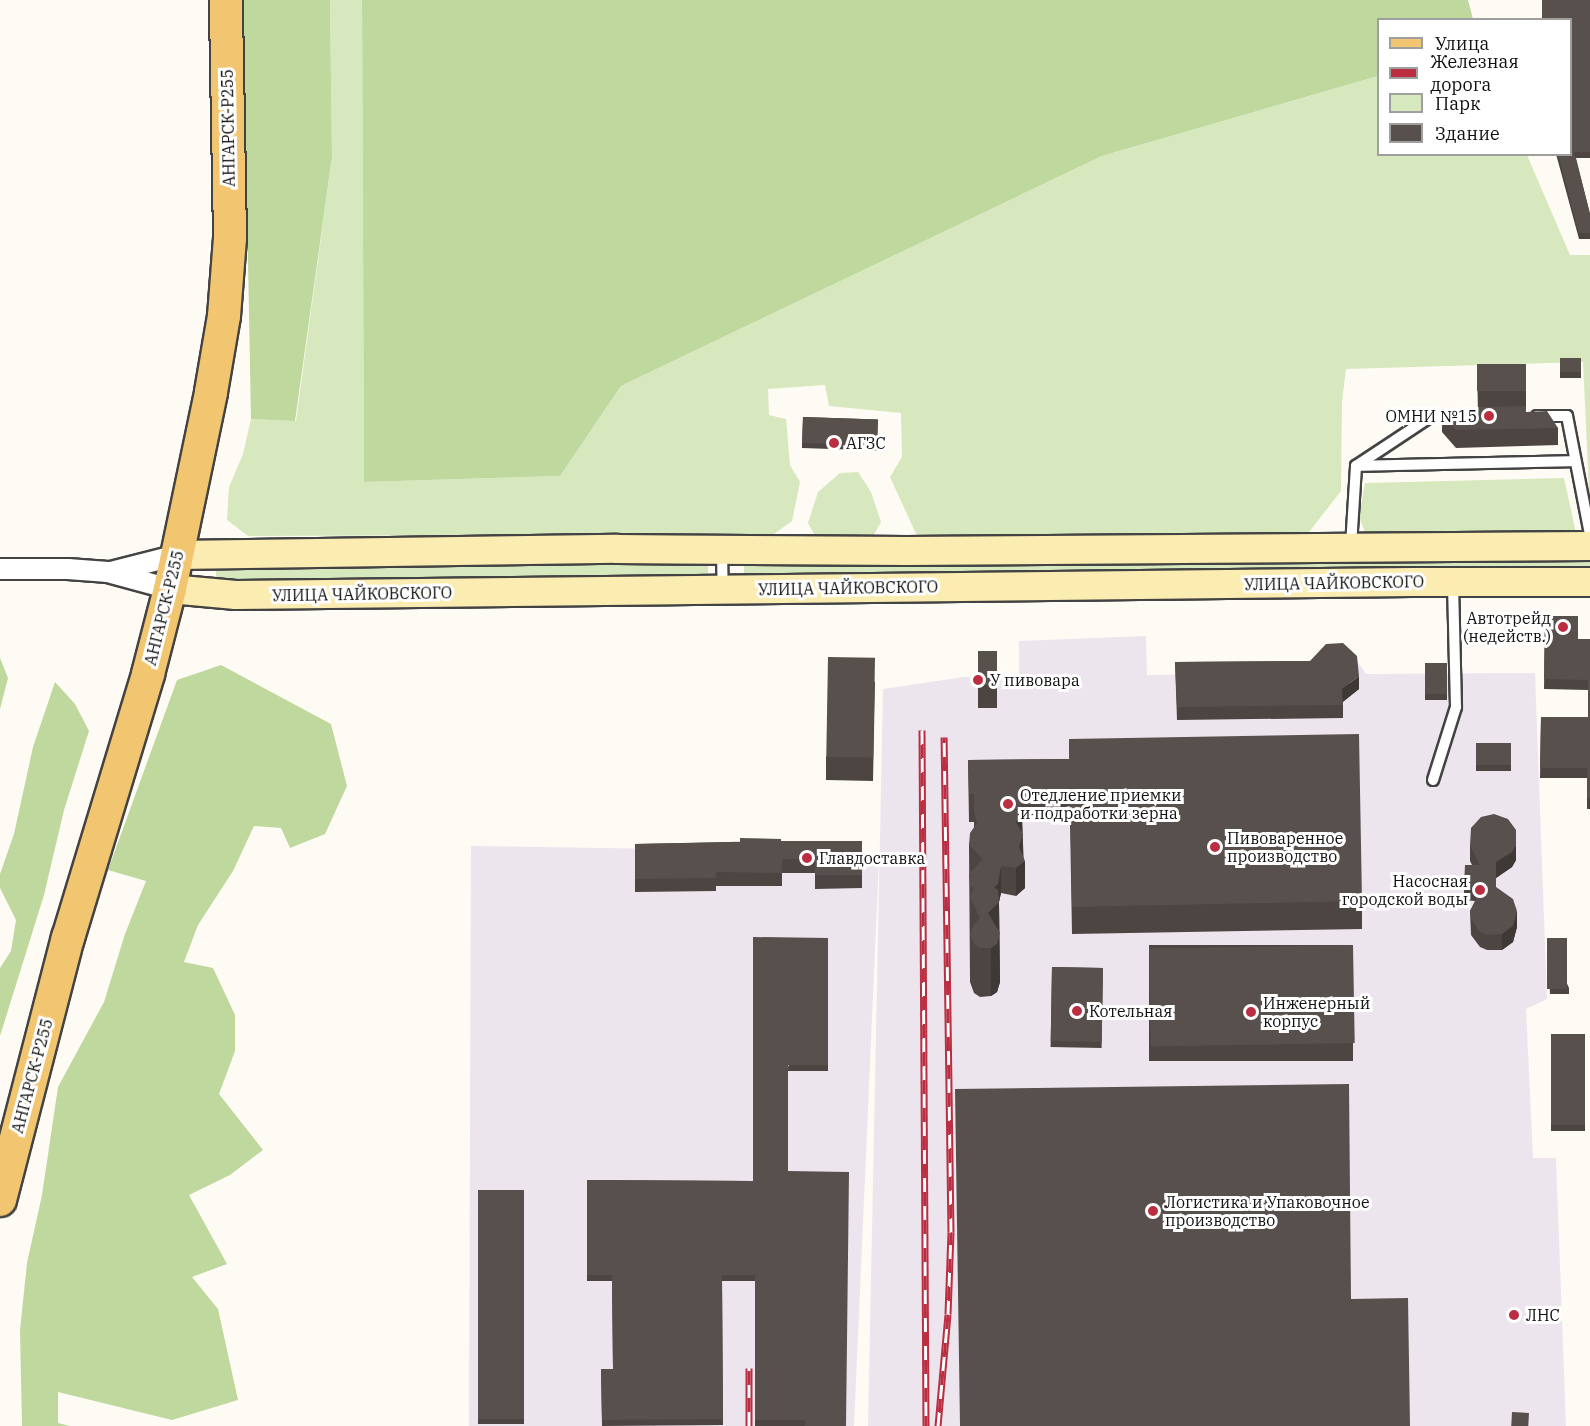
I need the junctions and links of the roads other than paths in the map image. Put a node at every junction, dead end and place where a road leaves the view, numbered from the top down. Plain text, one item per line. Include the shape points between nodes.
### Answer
1 (226, 0) edge
2 (1521, 416) edge
3 (1464, 417) edge
4 (1575, 461) junction
5 (1356, 466) junction
6 (1590, 534) edge
7 (1590, 546) edge
8 (1351, 547) junction
9 (722, 550) junction
10 (177, 555) junction
11 (0, 569) edge
12 (108, 573) junction
13 (1453, 582) junction
14 (1590, 582) edge
15 (170, 589) junction
16 (723, 589) junction
17 (1433, 780) dead end
18 (0, 1200) edge

1 - 10 main road, АНГАРСК-Р255 via 230,238 224,316
2 - 4 lane via 1567,416
3 - 5 lane via 1430,417
4 - 5 lane
4 - 6 lane
5 - 8 lane
7 - 8 main road, УЛИЦА ЧАЙКОВСКОГО
8 - 9 main road, УЛИЦА ЧАЙКОВСКОГО
9 - 10 main road, УЛИЦА ЧАЙКОВСКОГО
9 - 16 lane
10 - 12 street, УЛИЦА ЧАЙКОВСКОГО
10 - 15 main road, АНГАРСК-Р255
11 - 12 street, УЛИЦА ЧАЙКОВСКОГО
12 - 15 street, УЛИЦА ЧАЙКОВСКОГО
13 - 14 main road, УЛИЦА ЧАЙКОВСКОГО
13 - 16 main road, УЛИЦА ЧАЙКОВСКОГО
13 - 17 lane via 1456,707
15 - 16 main road, УЛИЦА ЧАЙКОВСКОГО via 236,595
15 - 18 main road, АНГАРСК-Р255 via 68,938

